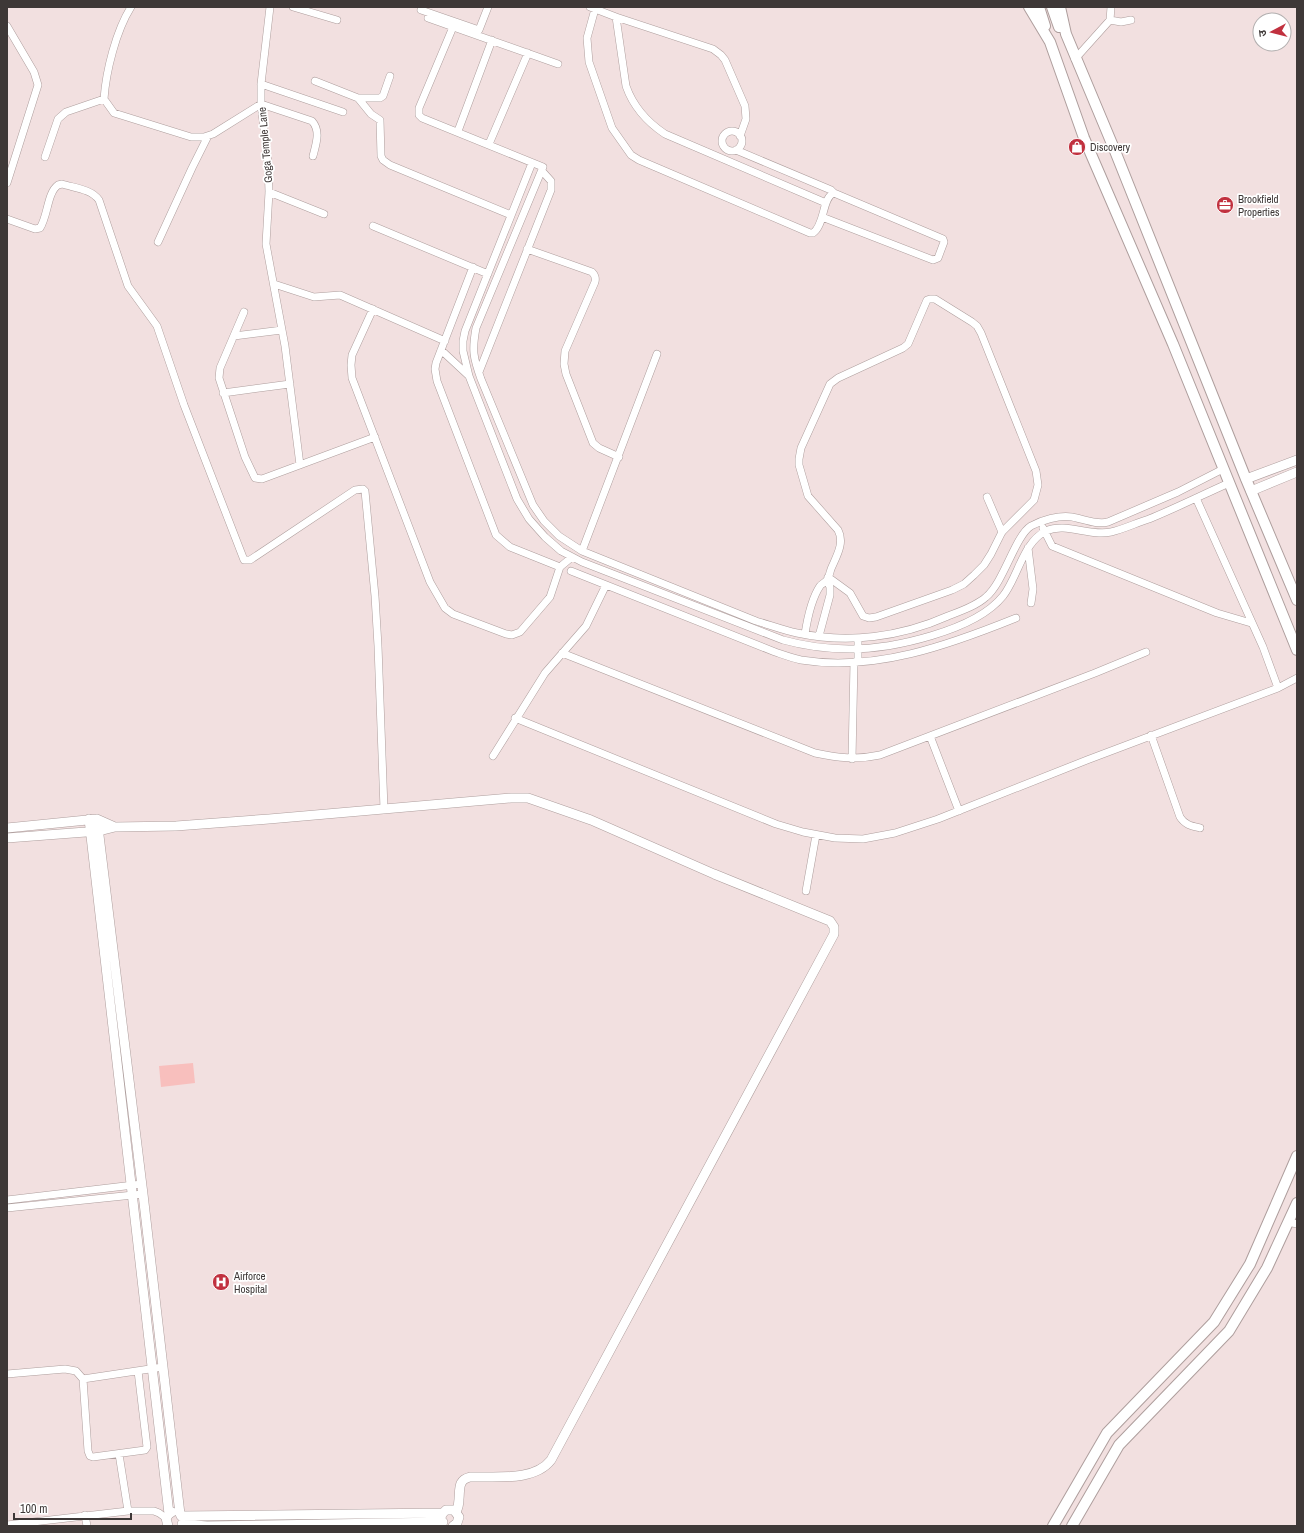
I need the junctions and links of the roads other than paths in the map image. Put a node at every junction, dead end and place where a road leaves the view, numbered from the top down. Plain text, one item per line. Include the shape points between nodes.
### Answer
1 (131, 7) edge
2 (270, 7) edge
3 (293, 7) edge
4 (423, 7) edge
5 (488, 7) edge
6 (1029, 7) edge
7 (1039, 7) edge
8 (1052, 7) edge
9 (1060, 7) edge
10 (1111, 7) edge
11 (593, 8) edge
12 (428, 18) dead end
13 (616, 18) junction
14 (337, 20) dead end
15 (1110, 20) junction
16 (1131, 20) dead end
17 (7, 26) edge
18 (453, 27) junction
19 (1066, 34) junction
20 (492, 40) junction
21 (1050, 42) junction
22 (528, 53) junction
23 (1075, 59) junction
24 (558, 64) dead end
25 (390, 76) dead end
26 (316, 81) dead end
27 (262, 84) junction
28 (358, 98) junction
29 (104, 99) junction
30 (261, 104) junction
31 (343, 112) dead end
32 (458, 132) junction
33 (208, 136) junction
34 (740, 136) junction
35 (489, 144) junction
36 (736, 150) junction
37 (312, 156) dead end
38 (45, 157) dead end
39 (532, 163) junction
40 (542, 169) junction
41 (7, 183) edge
42 (269, 192) junction
43 (834, 193) junction
44 (826, 203) junction
45 (324, 214) dead end
46 (511, 215) junction
47 (822, 217) junction
48 (7, 219) edge
49 (373, 226) dead end
50 (158, 242) dead end
51 (527, 249) junction
52 (473, 267) junction
53 (488, 274) junction
54 (274, 284) junction
55 (373, 309) junction
56 (244, 312) dead end
57 (282, 330) junction
58 (234, 336) junction
59 (445, 341) junction
60 (441, 350) junction
61 (657, 354) dead end
62 (479, 372) junction
63 (469, 376) junction
64 (290, 384) junction
65 (223, 393) junction
66 (375, 437) junction
67 (619, 456) junction
68 (1297, 460) edge
69 (300, 465) junction
70 (1223, 469) junction
71 (1297, 472) edge
72 (1246, 479) junction
73 (1229, 483) junction
74 (1251, 491) junction
75 (1178, 492) junction
76 (987, 497) dead end
77 (1196, 498) junction
78 (1183, 504) junction
79 (1042, 522) junction
80 (1002, 532) junction
81 (1044, 532) junction
82 (1028, 548) junction
83 (582, 551) junction
84 (572, 557) junction
85 (609, 562) junction
86 (617, 565) junction
87 (560, 567) junction
88 (571, 571) dead end
89 (606, 572) junction
90 (614, 575) junction
91 (827, 579) junction
92 (605, 584) junction
93 (1297, 600) edge
94 (1031, 603) dead end
95 (1016, 618) dead end
96 (1251, 623) junction
97 (808, 635) junction
98 (819, 636) junction
99 (854, 638) junction
100 (808, 647) junction
101 (858, 649) junction
102 (850, 650) junction
103 (1297, 650) edge
104 (1146, 652) dead end
105 (562, 653) junction
106 (854, 662) junction
107 (1297, 678) edge
108 (1278, 688) junction
109 (515, 718) junction
110 (1151, 735) junction
111 (930, 736) junction
112 (492, 756) dead end
113 (852, 759) junction
114 (384, 809) junction
115 (959, 811) junction
116 (93, 819) junction
117 (115, 827) junction
118 (7, 828) edge
119 (1200, 828) dead end
120 (94, 831) junction
121 (816, 835) junction
122 (7, 838) edge
123 (806, 891) dead end
124 (1297, 1156) edge
125 (142, 1184) junction
126 (131, 1185) junction
127 (143, 1194) junction
128 (132, 1195) junction
129 (7, 1200) edge
130 (1297, 1203) edge
131 (7, 1208) edge
132 (1293, 1223) edge
133 (1179, 1358) junction
134 (163, 1367) junction
135 (152, 1368) junction
136 (1192, 1369) junction
137 (138, 1371) junction
138 (7, 1374) edge
139 (83, 1379) junction
140 (118, 1454) junction
141 (128, 1511) junction
142 (456, 1512) junction
143 (85, 1515) junction
144 (181, 1520) edge
145 (444, 1520) edge
146 (168, 1522) edge
147 (7, 1525) edge
148 (18, 1525) edge
149 (86, 1526) edge
150 (453, 1526) edge
151 (1053, 1526) edge
152 (1072, 1526) edge

1 - 29 street via 108,66
2 - 27 street, Goga Temple Lane
3 - 14 street
4 - 5 street via 421,10 479,30
6 - 21 main road
7 - 21 main road
8 - 19 main road via 1059,26
9 - 19 main road
10 - 15 street
11 - 13 street
11 - 47 street via 588,38 589,62 612,128 631,155 810,233 816,231
12 - 18 street
13 - 34 street via 721,54 745,106 746,119
13 - 44 street via 626,86 630,96 651,125 665,134
15 - 16 street
15 - 23 street
17 - 41 street via 34,72 38,85
18 - 20 street
18 - 32 street via 418,112 422,118
19 - 23 main road
20 - 22 street
20 - 32 street
21 - 70 main road via 1084,138 1173,344
22 - 24 street
22 - 35 street
23 - 72 main road
25 - 28 street via 383,96
26 - 28 street
27 - 30 street, Goga Temple Lane
27 - 31 street
28 - 46 street via 381,122 380,151 383,160 403,171
29 - 33 street via 114,113 191,137
29 - 38 street via 66,112 58,119
30 - 33 street
30 - 37 street via 312,121 316,126 318,138
30 - 42 street, Goga Temple Lane
32 - 35 street
33 - 50 street
34 - 36 street via 742,142
34 - 36 street via 735,132 729,132 722,139 722,145 727,150
35 - 39 street
36 - 43 street
39 - 40 street
39 - 46 street
40 - 51 street via 551,181 551,190
40 - 62 street via 476,328 473,346 474,360
42 - 45 street
42 - 54 street, Goga Temple Lane via 266,244
43 - 44 street via 829,196
43 - 47 street via 943,239 938,258 933,260
44 - 47 street
46 - 53 street
48 - 114 street via 35,229 40,228 58,185 96,195 128,286 156,326 244,560 250,560 355,490 365,491 378,639
49 - 52 street
51 - 62 street
51 - 67 street via 592,272 596,278 565,351 564,364 593,443
52 - 53 street
52 - 59 street
53 - 63 street via 463,341
54 - 55 street via 314,297 340,295
54 - 57 street, Goga Temple Lane
55 - 59 street
55 - 66 street via 352,354 351,365 356,391
56 - 58 street
57 - 58 street
57 - 64 street, Goga Temple Lane
58 - 65 street via 220,368 219,378
59 - 60 street
60 - 63 street
60 - 87 street via 435,369 437,381 496,535 510,547
61 - 67 street
62 - 83 street via 533,505 559,536
63 - 84 street via 518,499 529,519 561,551
64 - 65 street
64 - 69 street, Goga Temple Lane
65 - 69 street via 255,478 262,480
66 - 69 street
66 - 87 street via 430,582 445,608 453,614 506,634 516,634 550,597
67 - 83 street
68 - 72 street
70 - 73 main road
70 - 75 street
71 - 74 street
72 - 74 main road
73 - 77 street
73 - 103 main road
74 - 93 main road
75 - 78 street
75 - 79 street via 1102,524 1071,517
76 - 80 street
77 - 78 street
77 - 96 street
78 - 81 street via 1111,532 1095,533 1060,528
79 - 81 street
79 - 99 street via 1023,534 986,598 922,627 898,633
80 - 91 street via 984,565 964,584 876,617 862,616 850,593
80 - 91 street via 1034,500 1038,478 977,326 935,299 930,299 927,300 908,344 830,384 801,448 798,459 808,496 841,534 840,548
81 - 82 street
81 - 96 street via 1052,546 1217,613
82 - 94 street via 1033,588
82 - 101 street via 1009,588 980,615 930,636
83 - 85 street
84 - 87 street
84 - 89 street
85 - 86 street
85 - 89 street
86 - 90 street
86 - 97 street via 756,621
88 - 92 street
89 - 90 street
89 - 92 street
90 - 92 street
90 - 100 street via 783,640
91 - 97 street via 820,585 808,618
91 - 98 street via 830,595
92 - 105 street via 586,626
92 - 106 street via 775,652 801,660
95 - 106 street via 932,649
96 - 108 street
97 - 98 street
97 - 100 street
98 - 99 street
99 - 101 street
99 - 102 street
100 - 102 street
101 - 102 street
101 - 106 street
102 - 106 street
104 - 111 street
105 - 109 street via 545,673
105 - 113 street via 815,753
106 - 113 street
107 - 108 street
108 - 110 street
109 - 112 street
109 - 121 street via 776,824
110 - 115 street
110 - 119 street via 1180,817 1183,822
111 - 113 street via 880,755
111 - 115 street
114 - 117 street via 176,826
114 - 142 street via 528,798 591,820 830,921 835,930 551,1460 542,1469 530,1474 465,1478 460,1484
115 - 121 street via 909,828 863,839
116 - 117 street
116 - 118 street
116 - 120 street
117 - 120 street
120 - 122 street
120 - 125 street
120 - 126 street
121 - 123 street
124 - 133 main road via 1250,1264 1214,1322
125 - 126 street
125 - 127 street
126 - 128 street
126 - 129 street
127 - 128 street
127 - 134 street
128 - 131 street
128 - 135 street
130 - 132 main road
132 - 136 main road via 1229,1331
133 - 136 main road
133 - 151 main road via 1107,1433
134 - 135 street
134 - 144 street
135 - 137 street
135 - 146 street
136 - 152 main road via 1119,1445
137 - 139 street
137 - 140 street via 147,1447 145,1450
138 - 139 street via 65,1369 76,1370
139 - 140 street via 90,1456
140 - 141 street
141 - 143 street
141 - 146 street via 154,1511
142 - 145 street via 449,1509
142 - 150 street via 458,1520
143 - 148 street
143 - 149 street
144 - 145 street via 207,1526
144 - 146 street via 174,1512
147 - 148 street

